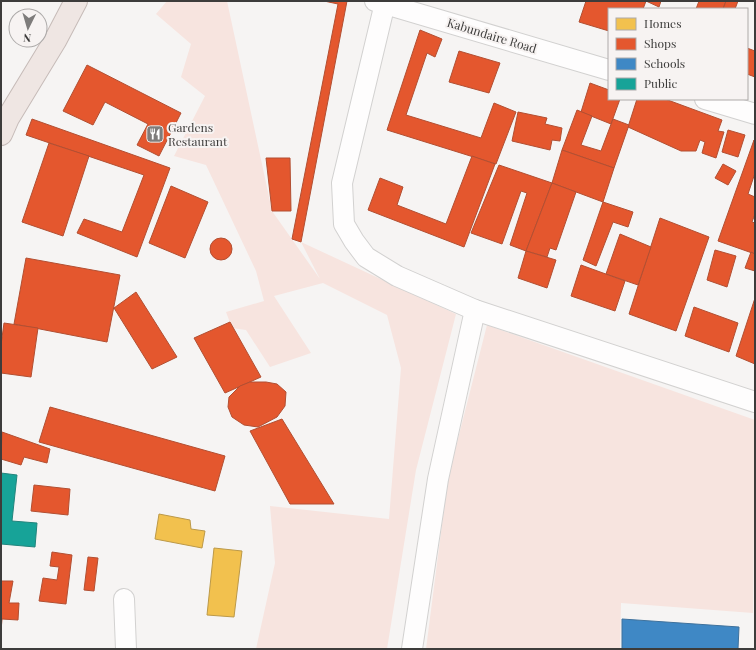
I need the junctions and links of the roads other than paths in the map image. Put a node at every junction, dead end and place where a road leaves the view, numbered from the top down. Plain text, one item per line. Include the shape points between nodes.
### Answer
1 (76, 1) edge
2 (380, 2) edge
3 (608, 70) edge
4 (708, 100) edge
5 (755, 114) edge
6 (1, 134) edge
7 (475, 310) junction
8 (755, 402) edge
9 (124, 599) dead end
10 (126, 649) edge
11 (412, 649) edge

1 - 6 highway
2 - 3 street, Kabundaire Road
2 - 7 street via 342,183 344,224 366,257 397,276
4 - 5 street
7 - 8 street
7 - 11 street via 438,479
9 - 10 street

